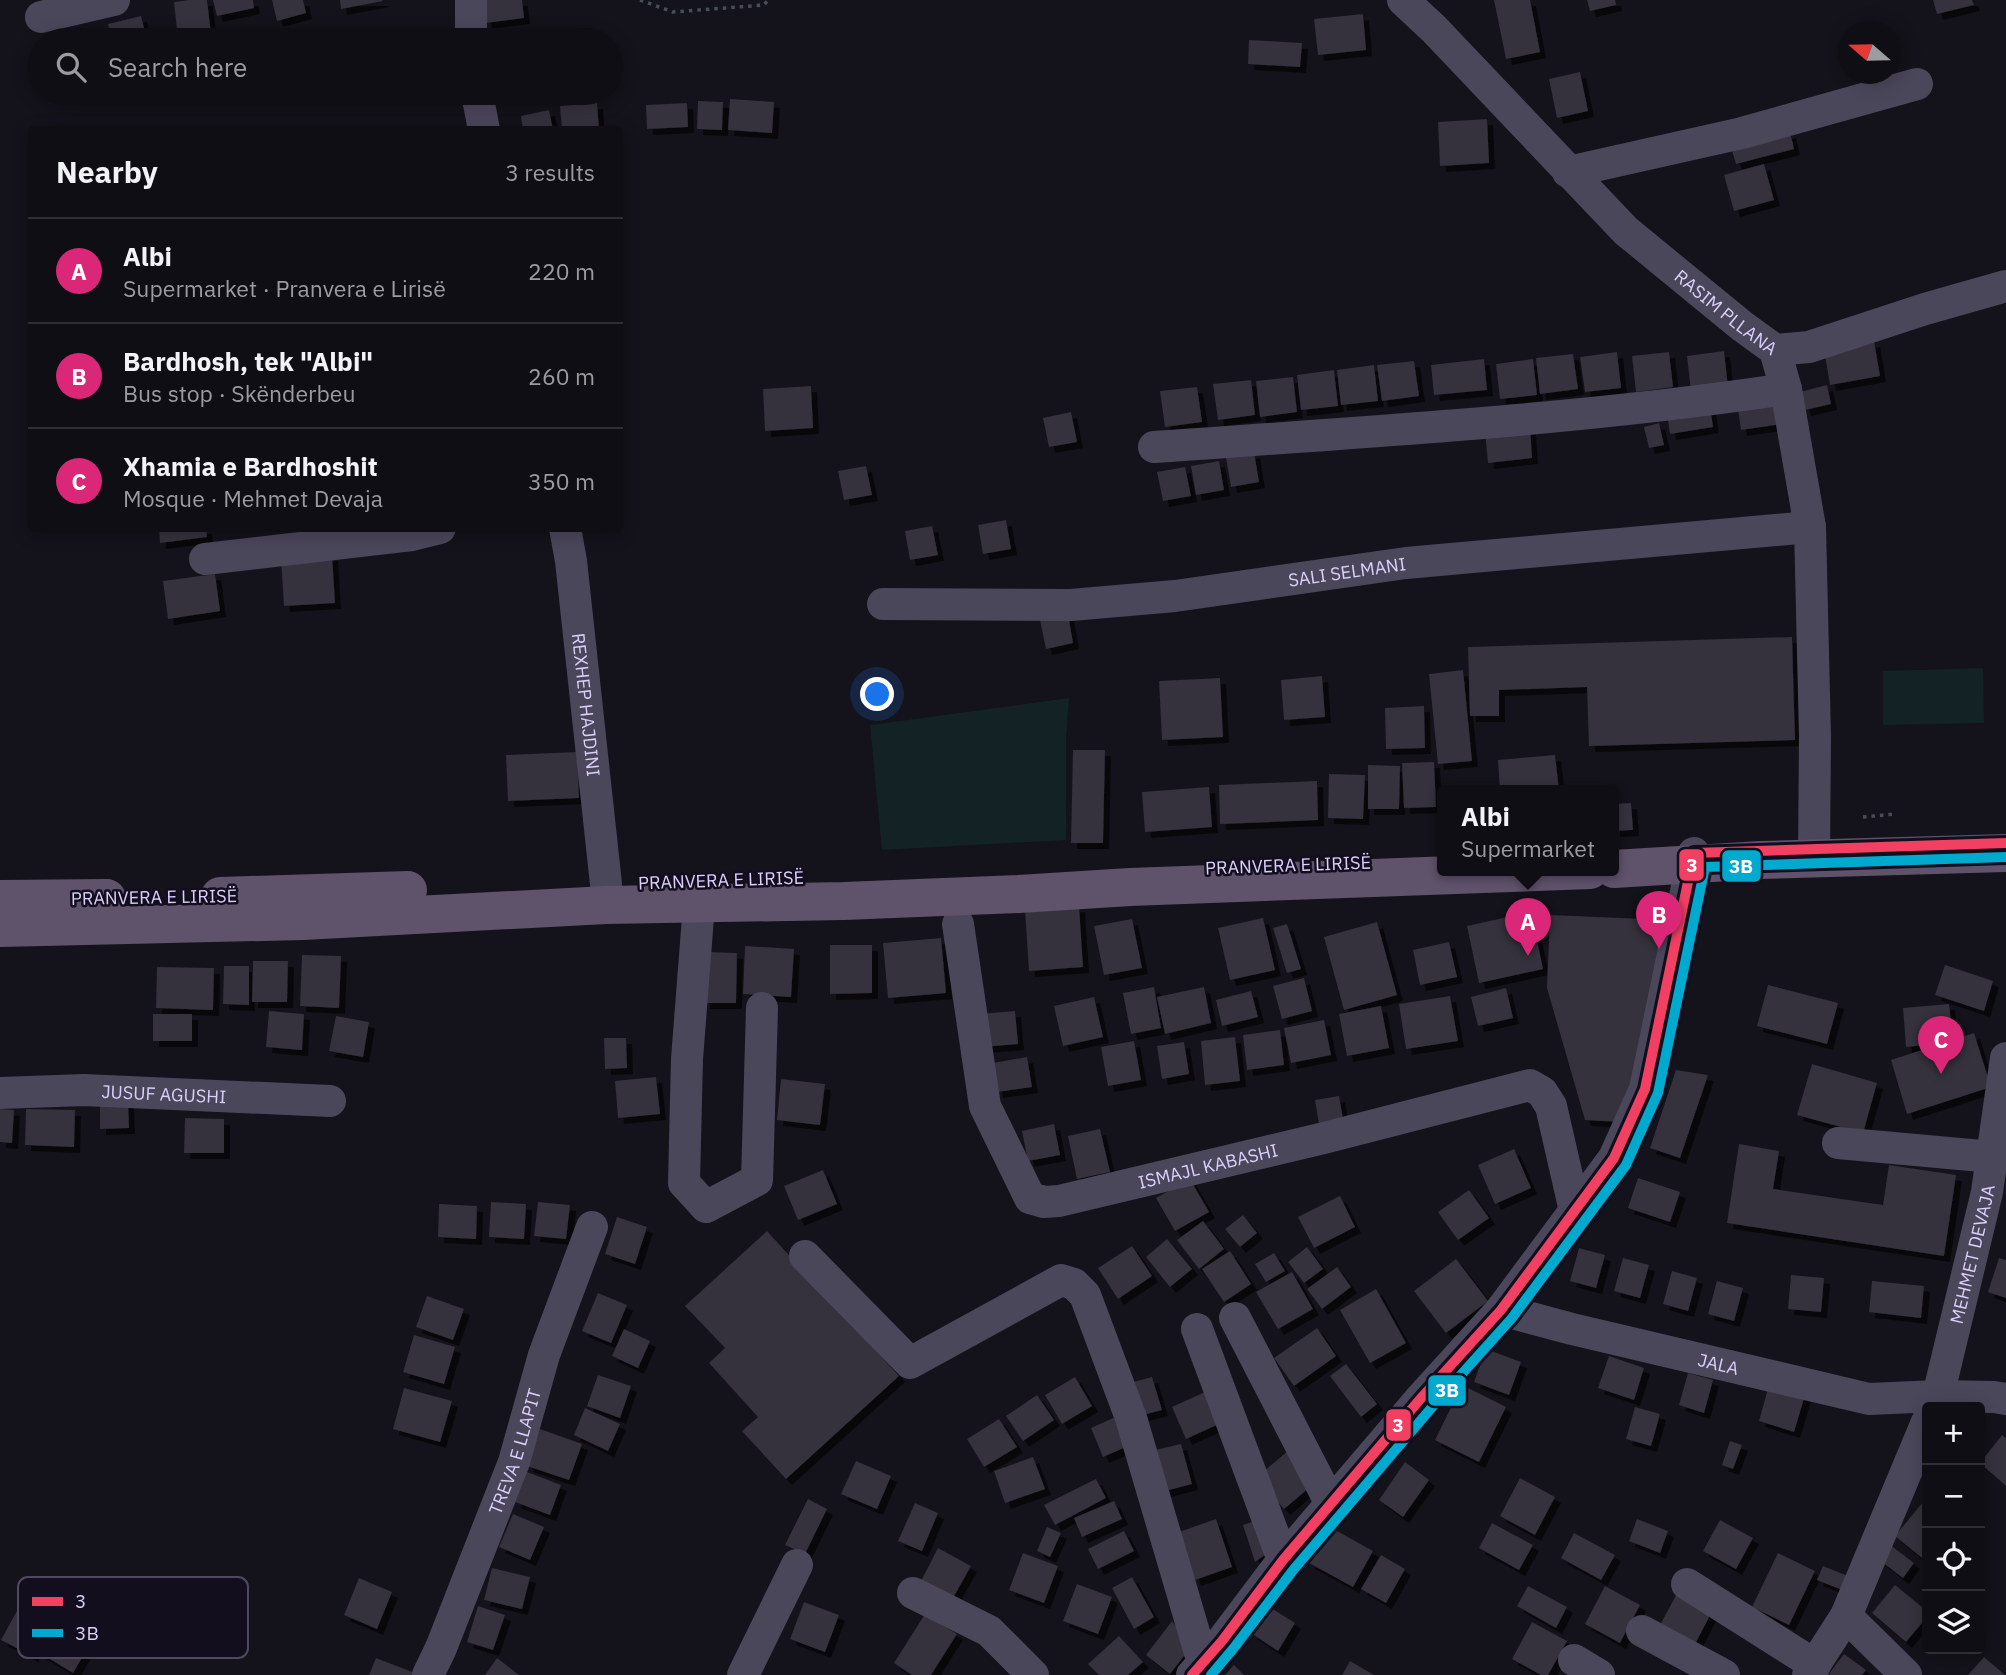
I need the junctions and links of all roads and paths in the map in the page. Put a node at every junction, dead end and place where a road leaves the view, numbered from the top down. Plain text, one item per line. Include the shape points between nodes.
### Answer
1 (114, 0) edge
2 (471, 0) edge
3 (640, 0) edge
4 (768, 0) edge
5 (1403, 0) edge
6 (41, 17) dead end
7 (471, 28) edge
8 (1917, 84) dead end
9 (479, 105) edge
10 (483, 126) edge
11 (1568, 172) junction
12 (2006, 286) edge
13 (1775, 350) junction
14 (1786, 389) junction
15 (1154, 447) dead end
16 (1810, 527) junction
17 (424, 532) edge
18 (566, 532) edge
19 (205, 559) dead end
20 (883, 604) dead end
21 (1895, 814) dead end
22 (1863, 817) dead end
23 (2006, 843) edge
24 (1814, 853) junction
25 (2006, 853) edge
26 (1619, 856) edge
27 (1693, 859) junction
28 (1437, 860) edge
29 (1619, 868) edge
30 (1437, 876) edge
31 (606, 884) junction
32 (0, 899) edge
33 (699, 904) junction
34 (958, 924) dead end
35 (0, 928) edge
36 (762, 1008) dead end
37 (2006, 1058) edge
38 (0, 1093) edge
39 (330, 1101) dead end
40 (1838, 1143) dead end
41 (1993, 1157) junction
42 (1575, 1211) junction
43 (592, 1227) dead end
44 (805, 1256) dead end
45 (1501, 1310) junction
46 (1235, 1318) dead end
47 (1197, 1329) dead end
48 (2006, 1399) edge
49 (1935, 1402) edge
50 (1966, 1402) edge
51 (1922, 1407) edge
52 (1922, 1435) edge
53 (1331, 1504) junction
54 (1283, 1560) junction
55 (797, 1565) dead end
56 (1688, 1584) dead end
57 (913, 1593) dead end
58 (1846, 1616) junction
59 (1642, 1631) dead end
60 (1198, 1669) edge
61 (1812, 1670) edge
62 (428, 1675) edge
63 (743, 1675) edge
64 (1033, 1675) edge
65 (1724, 1675) edge
66 (1906, 1675) edge

1 - 6 street
2 - 7 street
3 - 4 path via 673,12 764,5
5 - 11 street, RASIM PLLANA
8 - 11 street via 1742,133
9 - 10 street
11 - 13 street, RASIM PLLANA via 1626,231
12 - 13 street via 1809,347
13 - 14 street, RASIM PLLANA
14 - 15 street via 1568,417
14 - 16 street, RASIM PLLANA
16 - 20 street, SALI SELMANI via 1406,563 1175,596 1072,605
16 - 24 street, RASIM PLLANA
17 - 19 street
18 - 31 street, REXHEP HAJDINI
21 - 22 path
23 - 24 main road
24 - 25 main road
24 - 27 main road
26 - 27 main road
27 - 29 main road
27 - 42 street via 1645,1089 1614,1158
28 - 31 main road, PRANVERA E LIRISË
30 - 33 main road, PRANVERA E LIRISË
31 - 32 main road, PRANVERA E LIRISË
33 - 35 main road, PRANVERA E LIRISË
33 - 36 street, PRANVERA E LIRISË via 687,1059 684,1183 706,1207 757,1180
34 - 42 street, ISMAJL KABASHI via 985,1106 1030,1198 1059,1201 1530,1085 1542,1092 1551,1106
37 - 41 street, MEHMET DEVAJA
38 - 39 street, JUSUF AGUSHI via 83,1090
40 - 41 street
41 - 49 street, MEHMET DEVAJA
42 - 45 street
43 - 62 street, TREVA E LLAPIT via 544,1355 514,1462
44 - 60 street via 910,1363 1061,1280 1085,1295 1131,1418
45 - 51 street, JALA via 1787,1381
45 - 53 street
46 - 53 street
47 - 54 street
48 - 50 street, JALA via 1994,1396
52 - 58 street, MEHMET DEVAJA
53 - 54 street
54 - 60 street
55 - 63 street
56 - 61 street
57 - 64 street via 989,1631
58 - 61 street, MEHMET DEVAJA
58 - 66 street
59 - 65 street

